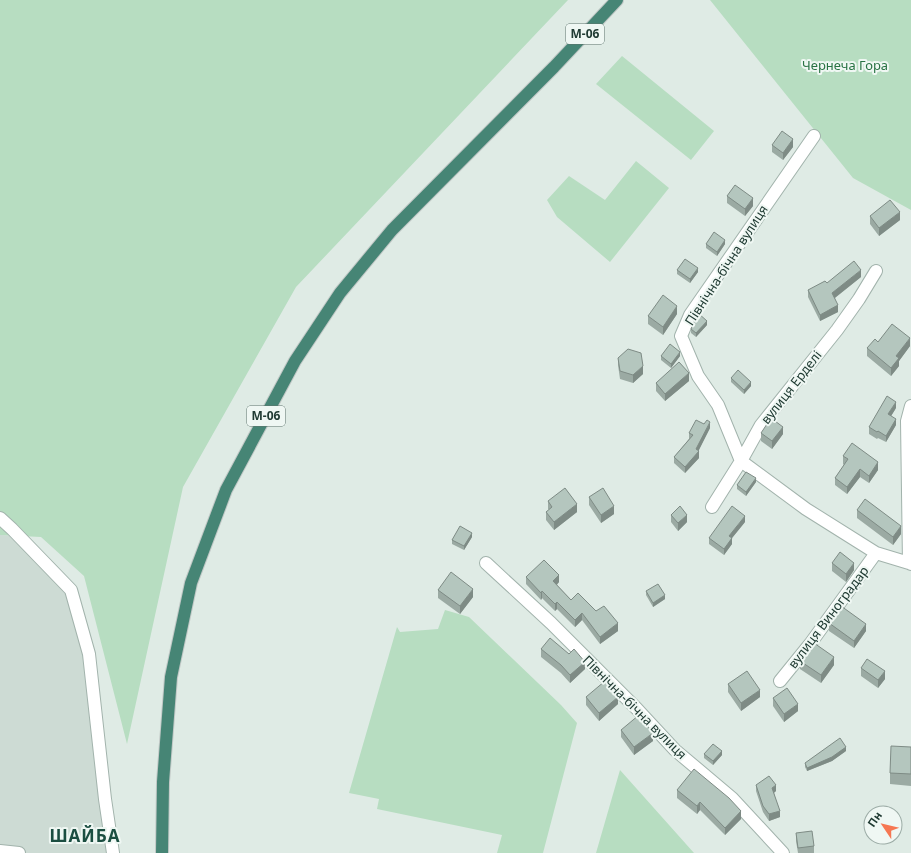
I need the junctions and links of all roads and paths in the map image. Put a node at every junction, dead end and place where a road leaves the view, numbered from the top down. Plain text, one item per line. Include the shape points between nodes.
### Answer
1 (617, 0) edge
2 (814, 136) dead end
3 (876, 271) dead end
4 (911, 406) edge
5 (741, 461) junction
6 (712, 507) dead end
7 (0, 518) edge
8 (876, 553) junction
9 (486, 563) dead end
10 (910, 564) edge
11 (780, 681) dead end
12 (0, 851) edge
13 (19, 853) edge
14 (114, 853) edge
15 (162, 853) edge
16 (783, 853) edge

1 - 15 highway, М-06 via 392,230 340,293 295,361 226,490 191,583 171,677 163,782
2 - 5 street, Північна-бічна вулиця via 690,315 681,336 698,376 718,405
3 - 5 street, вулиця Ерделі via 860,299 837,330 760,425
4 - 10 street via 907,421
5 - 6 street, вулиця Ерделі
5 - 8 street via 806,509
7 - 14 street via 71,590 89,654 105,799
8 - 10 street
8 - 11 street, вулиця Виноградар
9 - 16 street, Північна-бічна вулиця via 551,623 675,750 732,798
12 - 13 street

